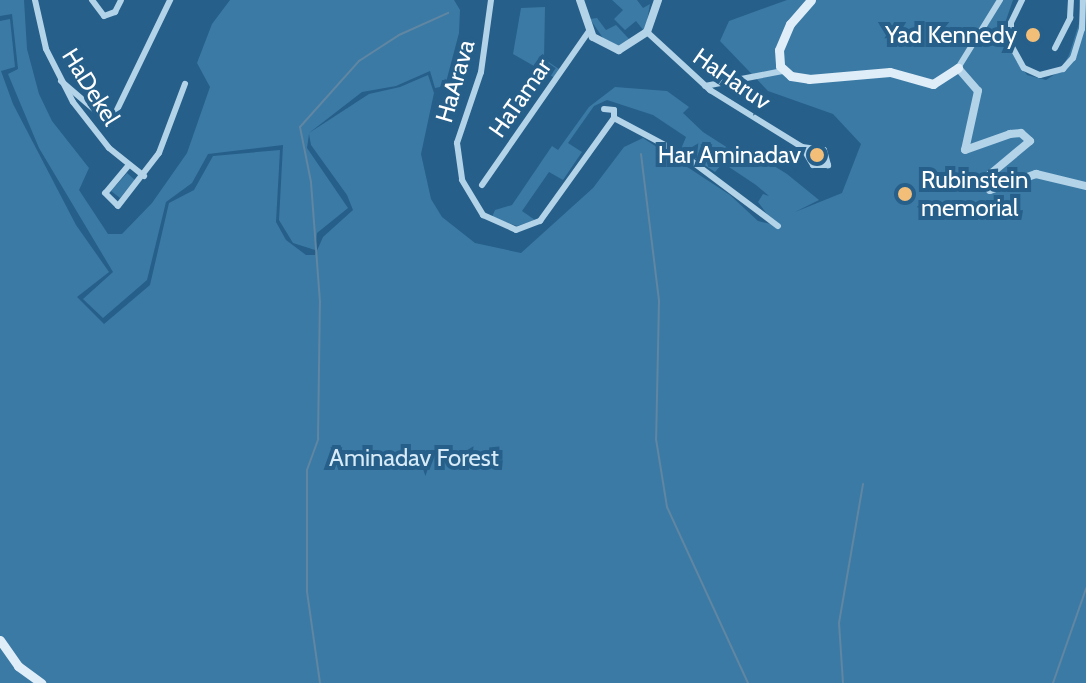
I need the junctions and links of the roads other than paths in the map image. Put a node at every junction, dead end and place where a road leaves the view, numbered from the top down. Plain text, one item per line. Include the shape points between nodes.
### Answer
1 (35, 0) edge
2 (92, 0) edge
3 (121, 0) edge
4 (170, 0) edge
5 (491, 0) edge
6 (580, 0) edge
7 (658, 0) edge
8 (811, 0) edge
9 (1000, 0) edge
10 (1022, 0) edge
11 (1071, 0) edge
12 (1083, 0) edge
13 (589, 31) junction
14 (647, 32) junction
15 (1055, 48) dead end
16 (958, 68) junction
17 (783, 71) junction
18 (61, 81) junction
19 (185, 84) dead end
20 (705, 86) junction
21 (604, 109) dead end
22 (614, 118) junction
23 (802, 147) junction
24 (128, 166) junction
25 (144, 176) junction
26 (482, 185) dead end
27 (1086, 186) edge
28 (778, 226) dead end
29 (0, 640) edge
30 (41, 683) edge

1 - 18 street, HaDekel via 43,41
2 - 3 street via 106,16
4 - 18 street via 115,114 97,112
5 - 22 street, HaArava via 481,72 457,143 462,180 483,215 516,230 536,225
6 - 13 street
7 - 14 street
8 - 17 main road via 783,37 778,60
9 - 16 street
10 - 12 street via 1011,23 1011,45 1024,68 1040,75 1063,69 1073,58
11 - 15 street via 1070,18
13 - 14 street via 619,50
13 - 26 street, HaTamar
14 - 20 street, HaHaruv
16 - 17 main road via 933,84 895,72 809,79
16 - 27 street via 978,91 965,150 1010,134 1021,133 1030,141 988,176 990,190 1036,174
17 - 20 street
18 - 24 street, HaDekel via 91,128
19 - 25 street via 166,137
20 - 23 street, HaHaruv
21 - 22 street via 614,110
22 - 28 street via 682,154
23 - 23 street, HaHaruv via 815,166 828,165 824,150
24 - 25 street, HaDekel
24 - 25 street via 105,193 118,206
29 - 30 main road via 18,666

